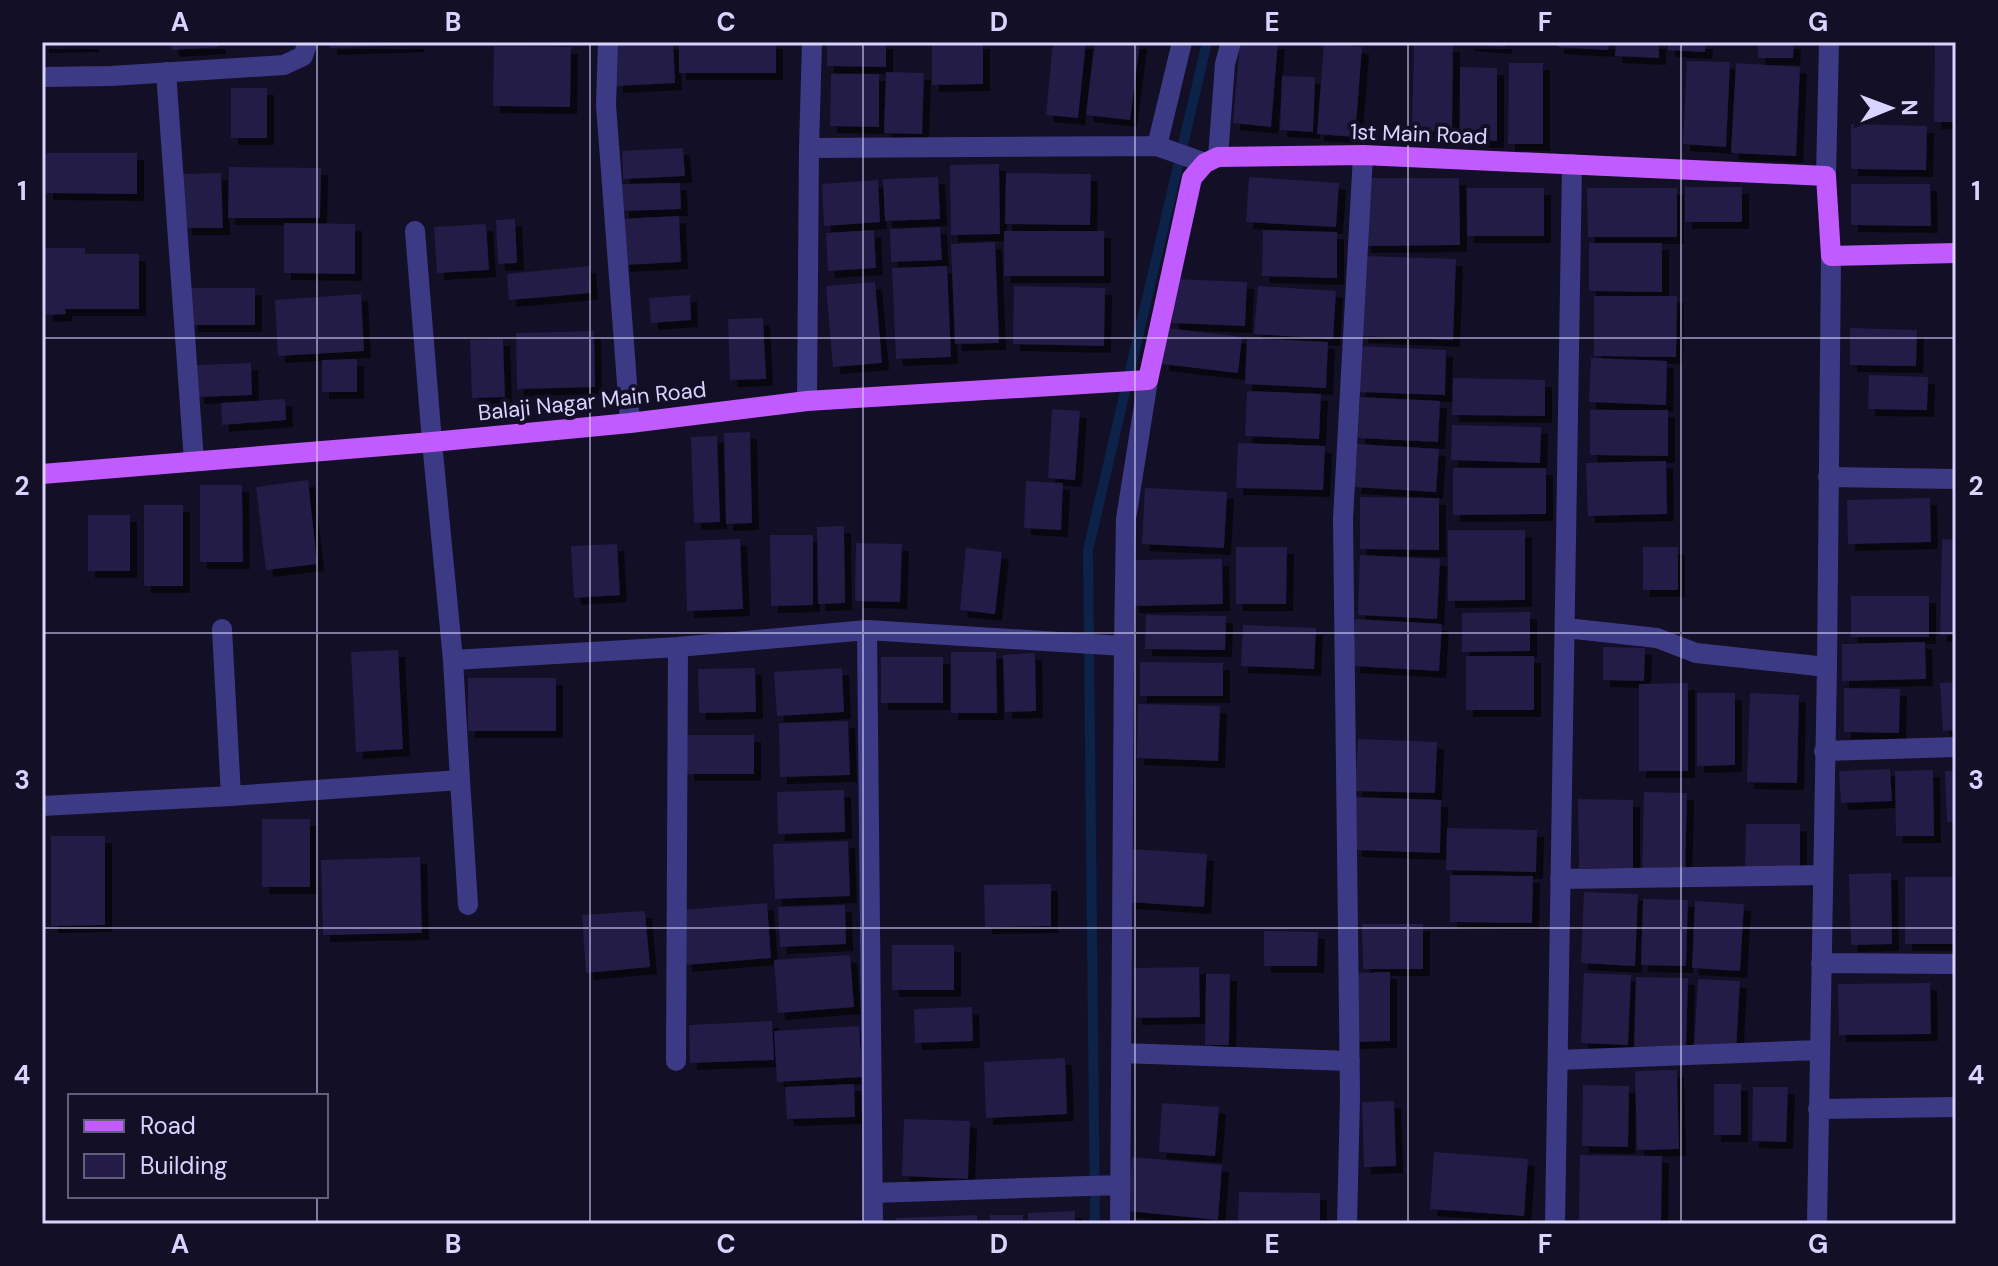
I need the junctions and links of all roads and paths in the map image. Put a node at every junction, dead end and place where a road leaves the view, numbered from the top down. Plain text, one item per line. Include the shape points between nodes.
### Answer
1 (308, 42) edge
2 (608, 42) edge
3 (812, 42) edge
4 (1182, 42) edge
5 (1231, 42) edge
6 (1829, 42) edge
7 (166, 72) junction
8 (42, 77) edge
9 (809, 148) junction
10 (1162, 148) junction
11 (1363, 155) junction
12 (1204, 159) junction
13 (1572, 164) junction
14 (1826, 176) junction
15 (415, 231) dead end
16 (1956, 253) edge
17 (1831, 256) junction
18 (1146, 380) junction
19 (807, 401) junction
20 (630, 423) junction
21 (432, 442) junction
22 (194, 461) junction
23 (42, 474) edge
24 (1828, 477) junction
25 (1956, 479) edge
26 (1566, 628) junction
27 (222, 629) dead end
28 (867, 630) junction
29 (1117, 646) junction
30 (678, 647) junction
31 (453, 660) junction
32 (1827, 667) junction
33 (1956, 747) edge
34 (1824, 751) junction
35 (460, 780) junction
36 (231, 796) junction
37 (42, 806) edge
38 (1822, 875) junction
39 (1560, 879) junction
40 (468, 905) dead end
41 (1821, 963) junction
42 (1956, 964) edge
43 (1820, 1050) junction
44 (1121, 1053) junction
45 (1558, 1060) junction
46 (676, 1061) dead end
47 (1350, 1061) junction
48 (1956, 1107) edge
49 (1818, 1109) junction
50 (1115, 1185) junction
51 (873, 1193) junction
52 (873, 1224) edge
53 (1120, 1224) edge
54 (1347, 1224) edge
55 (1555, 1224) edge
56 (1817, 1224) edge

1 - 7 street via 303,56 284,65
2 - 20 street via 606,105
3 - 9 street
4 - 10 street
5 - 12 street
6 - 14 street
7 - 8 street
7 - 22 street
9 - 10 street, 1st Main Road
9 - 19 street
10 - 12 street, 1st Main Road
11 - 12 main road, 1st Main Road
11 - 13 main road, 1st Main Road
11 - 47 street via 1343,519
12 - 18 main road via 1192,178
13 - 14 main road, 1st Main Road
13 - 26 street
14 - 17 main road
15 - 21 street
16 - 17 main road
17 - 24 street
18 - 19 main road, Balaji Nagar Main Road
18 - 29 street via 1126,519
19 - 20 main road, Balaji Nagar Main Road
20 - 21 main road, Balaji Nagar Main Road
21 - 22 main road, Balaji Nagar Main Road
21 - 31 street
22 - 23 main road, Balaji Nagar Main Road
24 - 25 street
24 - 32 street
26 - 32 street via 1657,638 1696,653
26 - 39 street
27 - 36 street
28 - 29 street
28 - 30 street
28 - 51 street
29 - 44 street
30 - 31 street
30 - 46 street
31 - 35 street
32 - 34 street
33 - 34 street
34 - 38 street
35 - 36 street
35 - 40 street
36 - 37 street
38 - 39 street
38 - 41 street
39 - 45 street
41 - 42 street
41 - 43 street
43 - 45 street
43 - 49 street
44 - 47 street
44 - 50 street
45 - 55 street
47 - 54 street
48 - 49 street
49 - 56 street
50 - 51 street
50 - 53 street
51 - 52 street

